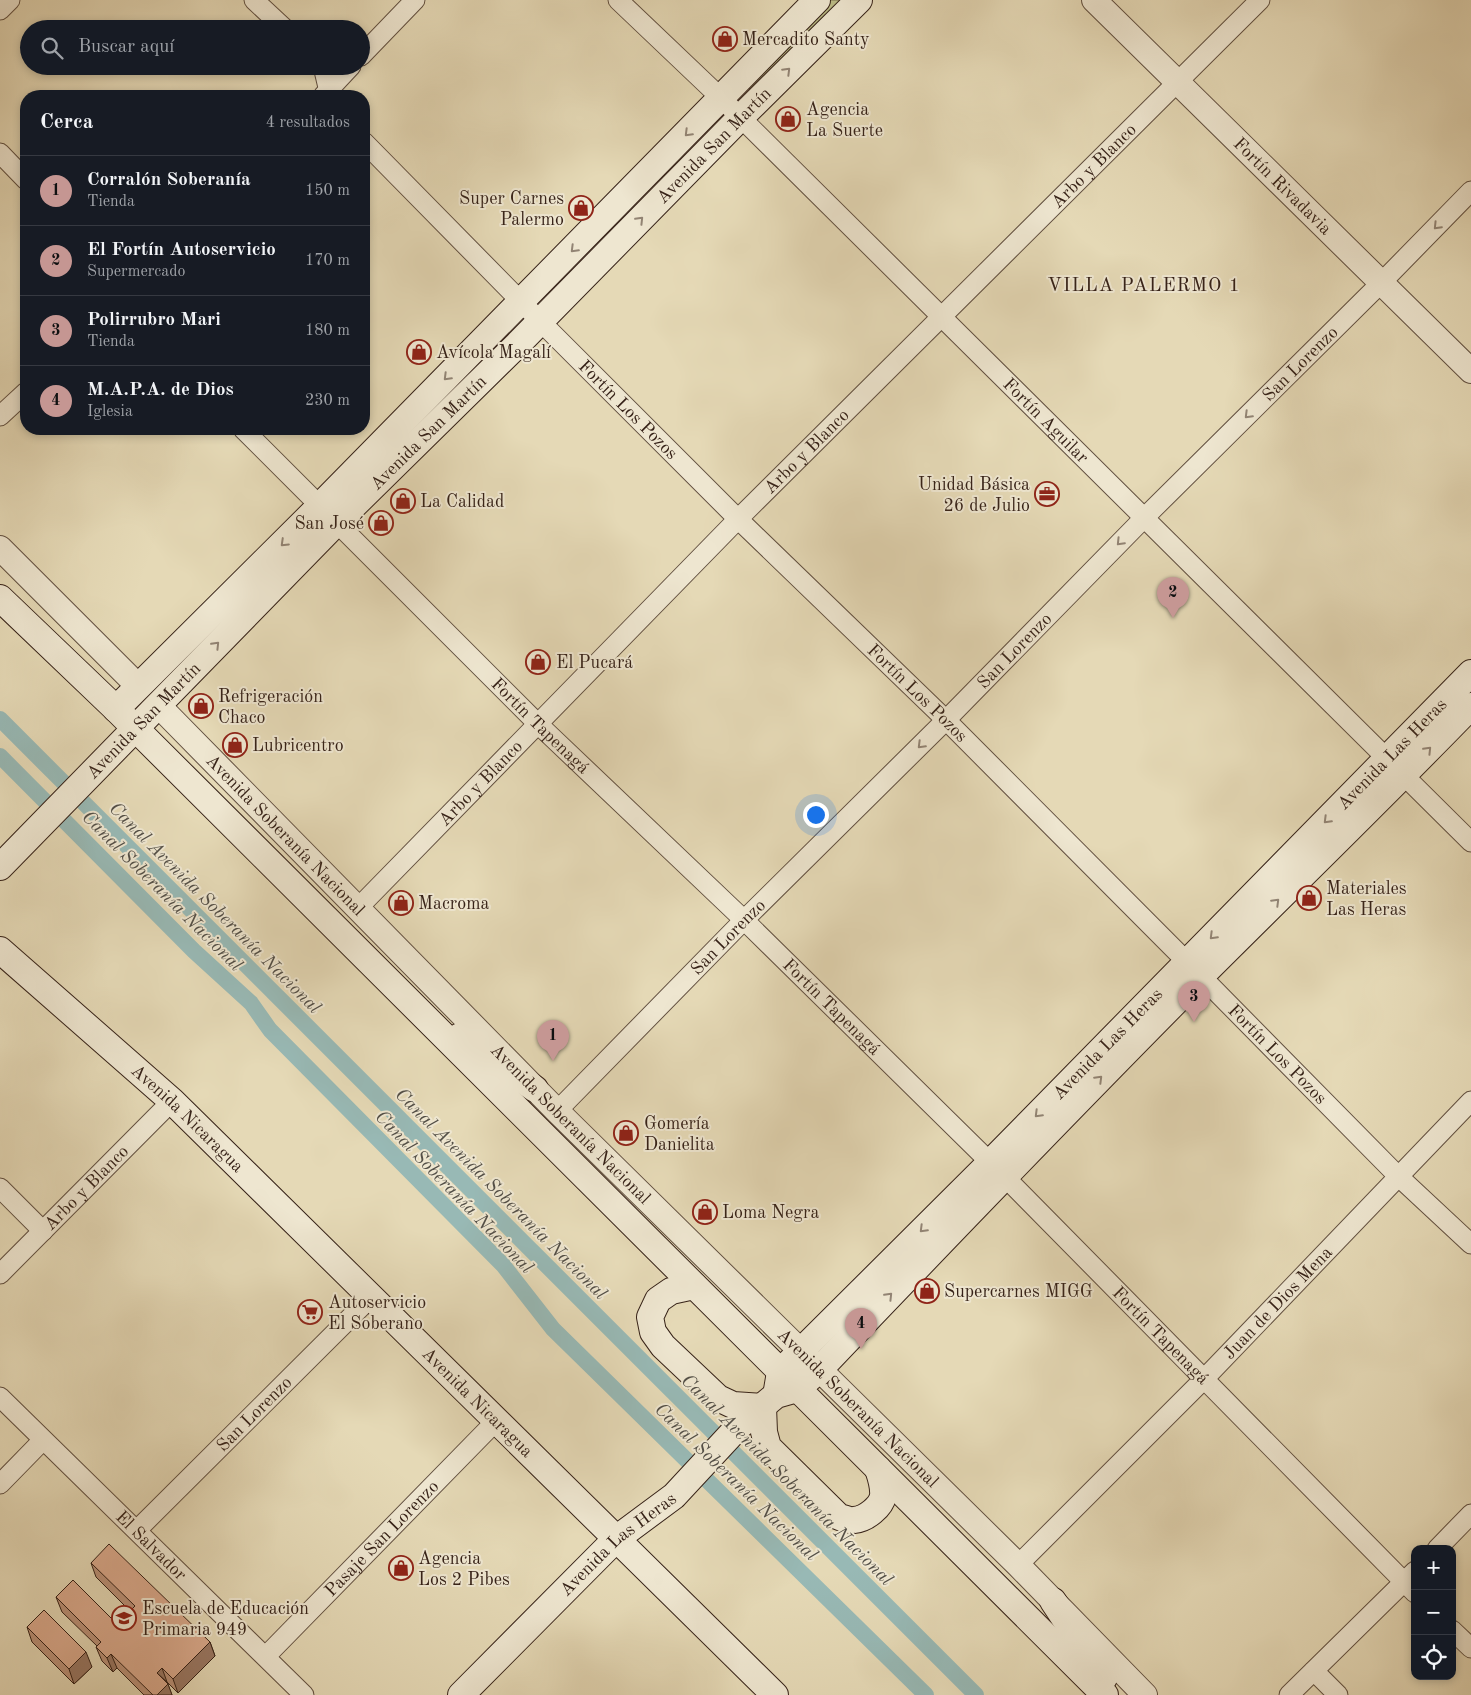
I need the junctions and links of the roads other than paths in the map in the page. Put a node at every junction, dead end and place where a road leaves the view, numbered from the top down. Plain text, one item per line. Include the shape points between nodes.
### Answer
1 (10, 0) edge
2 (254, 0) edge
3 (414, 0) edge
4 (618, 0) edge
5 (817, 0) edge
6 (859, 0) edge
7 (1094, 0) edge
8 (1260, 0) edge
9 (0, 10) edge
10 (275, 20) edge
11 (370, 46) edge
12 (324, 75) edge
13 (343, 75) edge
14 (1177, 82) junction
15 (326, 90) edge
16 (330, 90) edge
17 (722, 99) junction
18 (740, 118) junction
19 (370, 148) edge
20 (0, 153) edge
21 (20, 174) edge
22 (1471, 191) edge
23 (1382, 282) junction
24 (522, 302) junction
25 (940, 316) junction
26 (540, 322) junction
27 (1471, 371) edge
28 (20, 398) edge
29 (0, 416) edge
30 (249, 435) edge
31 (328, 515) junction
32 (1144, 518) junction
33 (738, 519) junction
34 (0, 548) edge
35 (0, 598) edge
36 (1471, 672) edge
37 (138, 686) junction
38 (158, 705) junction
39 (1471, 706) edge
40 (116, 709) junction
41 (946, 720) junction
42 (537, 723) junction
43 (135, 729) junction
44 (1395, 768) junction
45 (1471, 842) edge
46 (0, 867) edge
47 (358, 908) junction
48 (744, 920) junction
49 (0, 950) edge
50 (1194, 969) junction
51 (401, 995) junction
52 (535, 1089) junction
53 (172, 1101) junction
54 (1471, 1101) edge
55 (557, 1111) junction
56 (997, 1169) junction
57 (1398, 1176) junction
58 (0, 1188) edge
59 (43, 1231) junction
60 (1471, 1244) edge
61 (0, 1274) edge
62 (694, 1286) junction
63 (371, 1297) junction
64 (810, 1361) junction
65 (1204, 1379) junction
66 (779, 1391) junction
67 (0, 1397) edge
68 (497, 1420) junction
69 (43, 1440) junction
70 (878, 1469) junction
71 (0, 1484) edge
72 (1471, 1514) edge
73 (137, 1530) junction
74 (616, 1539) junction
75 (1441, 1545) edge
76 (1018, 1566) junction
77 (1411, 1582) edge
78 (1053, 1601) junction
79 (1456, 1634) edge
80 (1471, 1648) edge
81 (266, 1656) junction
82 (1314, 1671) junction
83 (304, 1695) edge
84 (461, 1695) edge
85 (775, 1695) edge
86 (1105, 1695) edge
87 (1115, 1695) edge
88 (1145, 1695) edge
89 (1289, 1695) edge
90 (1338, 1695) edge

1 - 9 street
2 - 10 street
3 - 11 street
4 - 17 street, Fortín Aguilar
5 - 17 main road, Avenida San Martín
18 -> 6 main road, Avenida San Martín
7 - 14 street, Fortín Rivadavia
8 - 14 street, Arbo y Blanco
12 - 15 street
13 - 16 street
14 - 23 street, Fortín Rivadavia
14 - 25 street, Arbo y Blanco
17 - 18 street, Fortín Aguilar
17 -> 24 main road, Avenida San Martín
18 - 25 street, Fortín Aguilar
26 -> 18 main road, Avenida San Martín
19 - 24 street, Fortín Los Pozos
20 - 21 street
22 -> 23 street, San Lorenzo
23 - 27 street, Fortín Rivadavia
23 -> 32 street, San Lorenzo
24 - 26 street, Fortín Los Pozos
24 -> 31 main road, Avenida San Martín
25 - 32 street, Fortín Aguilar
25 - 33 street, Arbo y Blanco
26 - 31 main road, Avenida San Martín
26 - 33 street, Fortín Los Pozos
28 - 29 street
30 - 31 street, Fortín Tapenagá
31 -> 37 main road, Avenida San Martín
38 -> 31 main road, Avenida San Martín
31 - 42 street, Fortín Tapenagá
32 -> 41 street, San Lorenzo
32 - 44 street, Fortín Aguilar
33 - 41 street, Fortín Los Pozos
33 - 42 street, Arbo y Blanco
34 - 37 street, Avenida Soberanía Nacional
35 - 40 main road, Avenida Soberanía Nacional
36 - 44 main road, Avenida Las Heras
37 - 38 main road, Avenida Soberanía Nacional
37 - 40 main road, Avenida San Martín
38 - 43 main road, Avenida San Martín
38 - 47 street, Avenida Soberanía Nacional
44 -> 39 main road, Avenida Las Heras
40 - 43 main road, Avenida Soberanía Nacional
41 -> 48 street, San Lorenzo
41 - 50 street, Fortín Los Pozos
42 - 47 street, Arbo y Blanco
42 - 48 street, Fortín Tapenagá
43 - 46 main road, Avenida San Martín
43 - 51 main road, Avenida Soberanía Nacional
44 - 45 street, Fortín Aguilar
44 - 50 main road, Avenida Las Heras
47 - 52 street, Avenida Soberanía Nacional
48 - 55 street, San Lorenzo
48 - 56 street, Fortín Tapenagá
49 - 53 main road, Avenida Nicaragua
50 - 56 main road, Avenida Las Heras
50 - 57 street, Fortín Los Pozos
51 - 52 main road
51 - 62 main road, Avenida Soberanía Nacional
52 - 55 street, Avenida Soberanía Nacional
53 - 59 street, Arbo y Blanco
53 - 63 main road, Avenida Nicaragua
54 - 57 street, Juan de Dios Mena
55 - 64 street, Avenida Soberanía Nacional
56 - 64 main road, Avenida Las Heras
56 - 65 street, Fortín Tapenagá
57 - 60 street, Fortín Los Pozos
57 - 65 street, Juan de Dios Mena
58 - 59 street
59 - 61 street, Arbo y Blanco
62 - 66 main road, Avenida Soberanía Nacional
62 - 66 main road via 671,1291 658,1300 650,1317 653,1332 663,1346 718,1398 733,1405
63 - 68 main road, Avenida Nicaragua
63 - 73 street, San Lorenzo
64 - 66 main road, Avenida Las Heras
64 - 76 street, Avenida Soberanía Nacional
65 - 76 street, Juan de Dios Mena
65 - 77 street, Fortín Tapenagá
66 - 70 main road, Avenida Soberanía Nacional
66 - 70 main road via 764,1432 768,1447 839,1517 854,1520 876,1509 882,1498 883,1485
66 - 74 main road, Avenida Las Heras via 738,1427 674,1496
67 - 69 street, El Salvador
68 - 74 main road, Avenida Nicaragua
68 - 81 street, Pasaje San Lorenzo
69 - 71 street
69 - 73 street, El Salvador
70 - 86 main road, Avenida Soberanía Nacional
72 - 75 street
73 - 81 street, El Salvador
74 - 84 main road, Avenida Las Heras
74 - 85 main road, Avenida Nicaragua
76 - 78 street, Avenida Soberanía Nacional
77 - 82 street
78 - 87 main road
78 - 88 street, Avenida Soberanía Nacional
79 - 80 street
81 - 83 street, El Salvador
82 - 89 street
82 - 90 street

